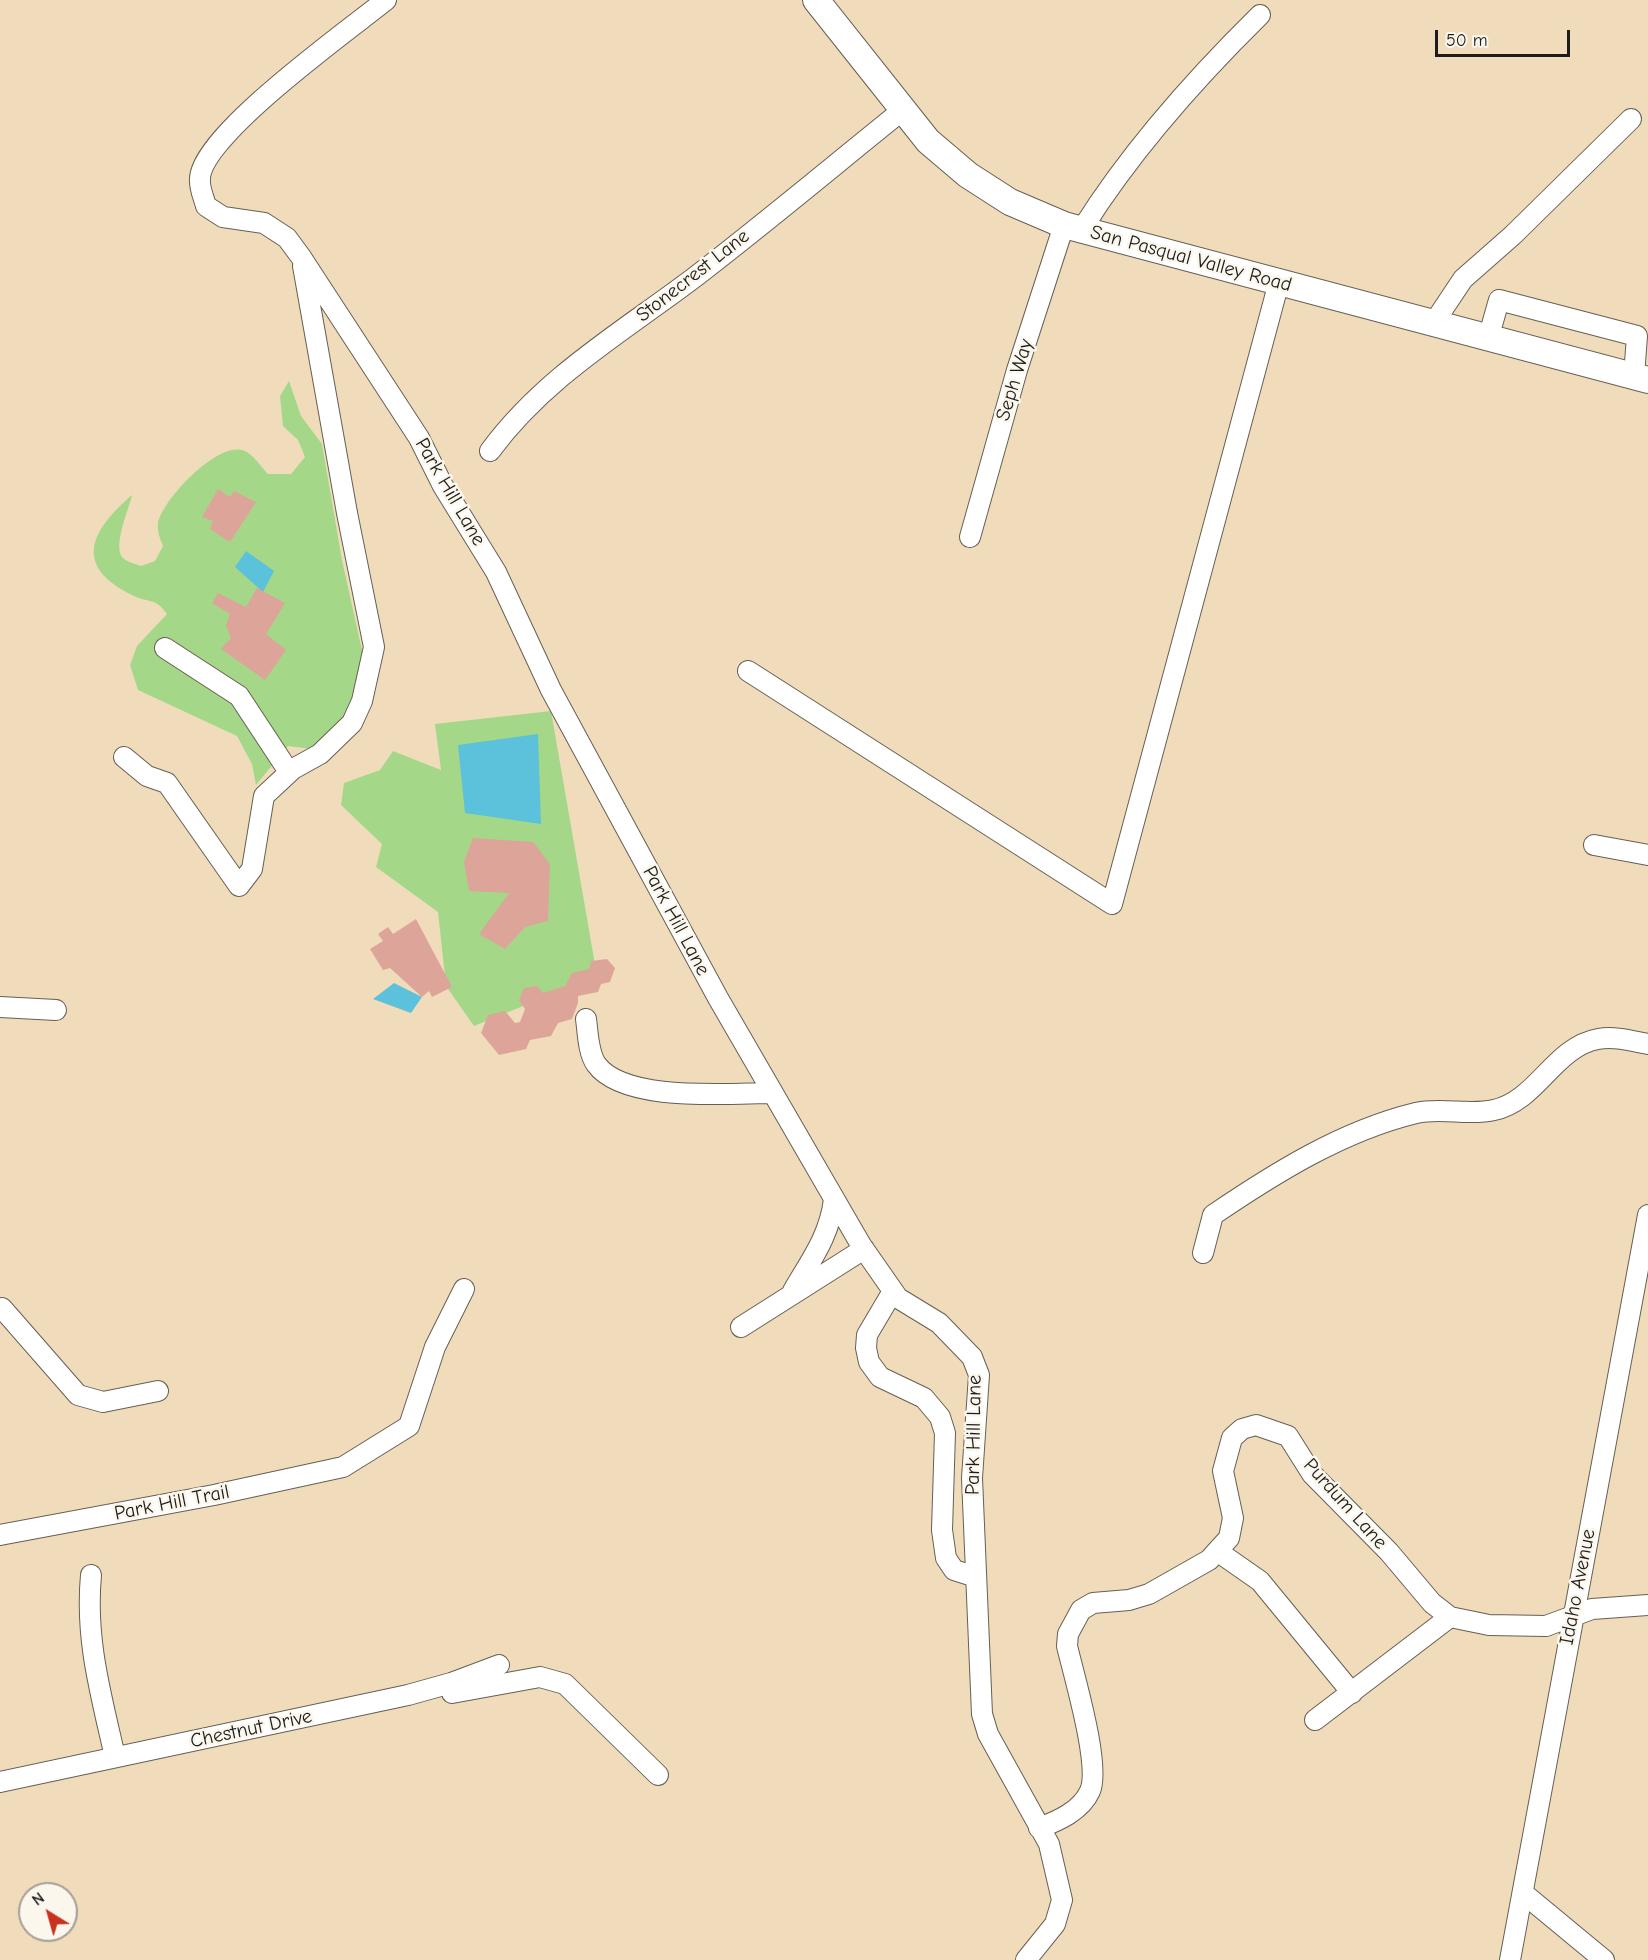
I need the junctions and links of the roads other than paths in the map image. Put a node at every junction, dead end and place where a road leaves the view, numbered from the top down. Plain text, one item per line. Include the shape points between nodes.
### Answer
1 (386, 0) edge
2 (816, 0) edge
3 (1260, 15) dead end
4 (904, 109) junction
5 (1631, 119) dead end
6 (1073, 227) junction
7 (302, 257) junction
8 (1279, 282) junction
9 (1434, 324) junction
10 (1488, 339) junction
11 (1641, 378) edge
12 (490, 451) dead end
13 (970, 537) dead end
14 (165, 648) dead end
15 (748, 671) dead end
16 (124, 757) dead end
17 (289, 772) junction
18 (1594, 845) dead end
19 (1648, 855) edge
20 (0, 1007) edge
21 (56, 1010) dead end
22 (586, 1019) dead end
23 (1648, 1044) edge
24 (773, 1093) junction
25 (834, 1199) junction
26 (1648, 1215) edge
27 (864, 1249) junction
28 (1203, 1253) dead end
29 (464, 1288) dead end
30 (893, 1292) junction
31 (790, 1296) junction
32 (0, 1309) edge
33 (741, 1327) dead end
34 (158, 1391) dead end
35 (0, 1535) edge
36 (1217, 1551) junction
37 (91, 1575) dead end
38 (976, 1577) junction
39 (1648, 1605) edge
40 (1572, 1616) junction
41 (1450, 1617) junction
42 (499, 1665) dead end
43 (1352, 1693) junction
44 (408, 1695) junction
45 (1316, 1720) dead end
46 (115, 1757) junction
47 (658, 1775) dead end
48 (0, 1782) edge
49 (1039, 1828) junction
50 (1523, 1893) junction
51 (1026, 1960) edge
52 (1510, 1960) edge
53 (1604, 1960) edge

1 - 7 street, Park Hill Lane via 240,118 208,155 199,179 206,206 224,217 264,223 286,238
2 - 4 main road, San Pasqual Valley Road
3 - 6 street, Seph Way via 1211,63
4 - 6 main road, San Pasqual Valley Road via 928,141 968,175 1010,201
4 - 12 street, Stonecrest Lane via 692,279 548,386 514,419
5 - 9 street via 1463,279
6 - 8 main road, San Pasqual Valley Road
6 - 13 street, Seph Way via 1017,370
7 - 17 street via 374,646 362,701 352,723 320,754
7 - 24 street, Park Hill Lane via 419,438 443,486 496,572 551,690
8 - 9 main road, San Pasqual Valley Road
8 - 15 street via 1112,904
9 - 10 main road, San Pasqual Valley Road
10 - 11 main road, San Pasqual Valley Road
10 - 11 street via 1499,300 1637,336
14 - 17 street via 239,696
16 - 17 street via 147,776 167,783 239,886 252,869 264,796
18 - 19 street
20 - 21 street
22 - 24 street via 596,1064 625,1083 666,1092
23 - 28 street via 1596,1039 1566,1054 1518,1101 1494,1111 1418,1112 1350,1136 1288,1166 1213,1215
24 - 25 street, Park Hill Lane
25 - 27 street, Park Hill Lane
25 - 31 street via 832,1218 820,1247
26 - 40 street, Idaho Avenue
27 - 30 street, Park Hill Lane
27 - 31 street
29 - 35 street, Park Hill Trail via 435,1347 409,1426 343,1467
30 - 38 street, Park Hill Lane via 911,1308 939,1323 972,1357 979,1375 972,1478
30 - 38 street via 867,1335 869,1362 880,1377 924,1398 939,1417 945,1433 942,1530 946,1558 954,1570
31 - 33 street
32 - 34 street via 78,1395 103,1402
36 - 41 street, Purdum Lane via 1228,1538 1233,1518 1223,1471 1232,1437 1256,1425 1288,1436 1312,1474 1389,1552 1432,1603
36 - 43 street via 1260,1581
36 - 49 street, Purdum Lane via 1209,1560 1149,1594 1093,1604 1081,1610 1068,1634 1067,1646 1094,1767 1090,1791 1062,1819
37 - 46 street via 90,1644
38 - 49 street, Park Hill Lane via 982,1714 988,1734
39 - 40 street, Purdum Lane via 1592,1609
40 - 41 street, Purdum Lane via 1546,1626 1489,1625
40 - 50 street, Idaho Avenue
41 - 43 street
42 - 44 street, Chestnut Drive
43 - 45 street
44 - 46 street, Chestnut Drive
44 - 47 street via 437,1695 540,1677 565,1684
46 - 48 street, Chestnut Drive
49 - 51 street, Park Hill Lane via 1049,1844 1062,1900 1054,1924
50 - 52 street, Idaho Avenue
50 - 53 street

